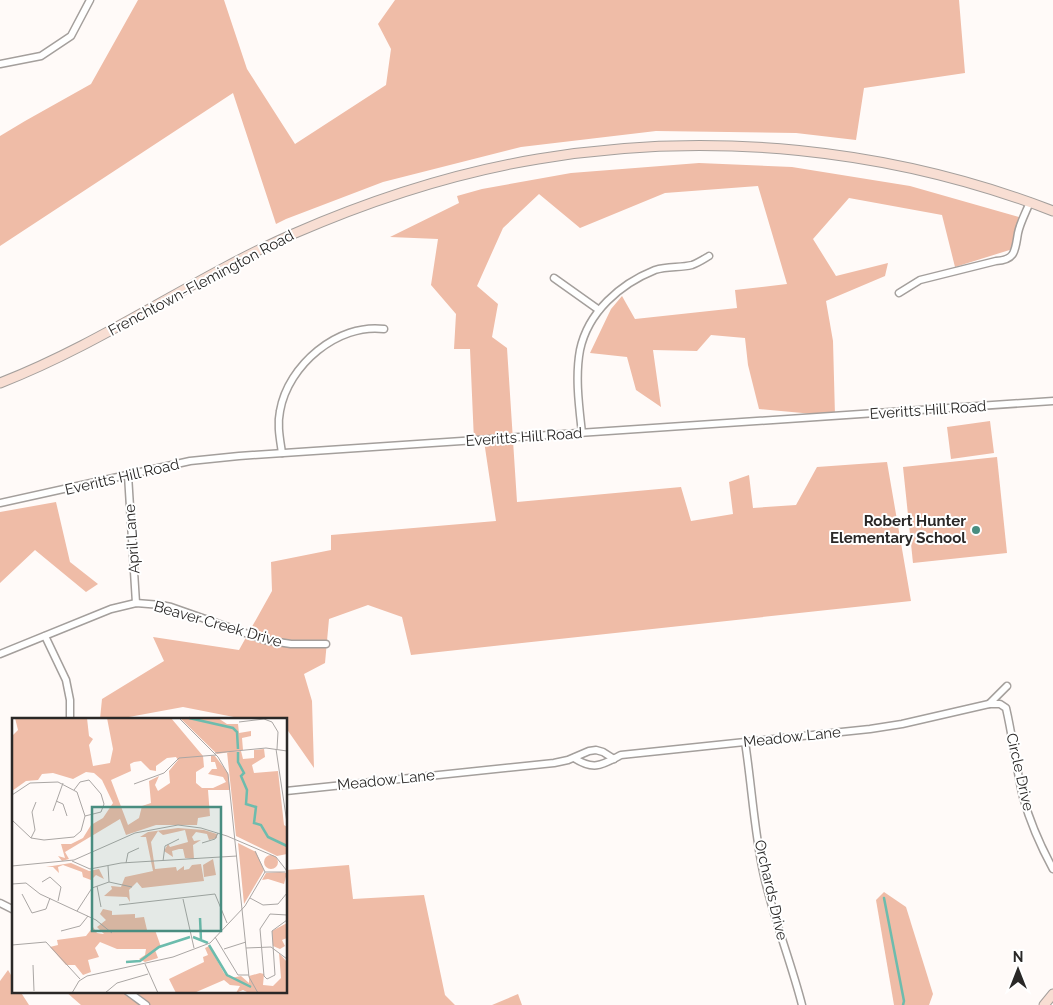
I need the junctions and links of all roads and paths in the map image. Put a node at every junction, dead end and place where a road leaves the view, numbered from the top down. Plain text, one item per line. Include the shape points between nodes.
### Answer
1 (90, 0) edge
2 (0, 64) edge
3 (1030, 202) junction
4 (1053, 211) edge
5 (709, 256) dead end
6 (554, 278) dead end
7 (899, 293) dead end
8 (599, 310) junction
9 (384, 329) dead end
10 (0, 383) edge
11 (1053, 402) edge
12 (582, 434) junction
13 (282, 453) junction
14 (128, 475) junction
15 (0, 503) edge
16 (136, 603) junction
17 (45, 636) junction
18 (326, 644) dead end
19 (0, 654) edge
20 (1007, 686) dead end
21 (989, 704) junction
22 (70, 718) edge
23 (745, 742) junction
24 (574, 758) junction
25 (614, 759) junction
26 (288, 791) edge
27 (1053, 869) edge
28 (0, 903) edge
29 (12, 909) edge
30 (128, 992) edge
31 (1053, 994) edge
32 (146, 1005) edge
33 (802, 1005) edge
34 (1044, 1005) edge

1 - 2 street via 71,36 41,56
3 - 4 main road, Frenchtown-Flemington Road
3 - 7 street via 1012,256 920,280
3 - 10 main road, Frenchtown-Flemington Road via 892,164 790,150 659,147 603,150 538,159 422,186 334,217 254,253 98,338
5 - 8 street via 693,265 666,267 643,276 611,296
6 - 8 street
8 - 12 street via 580,349 577,384
9 - 13 street via 369,327 338,338 316,352 298,371 280,409 278,422
11 - 12 street, Everitts Hill Road
12 - 13 street, Everitts Hill Road
13 - 14 street, Everitts Hill Road via 190,462
14 - 15 street, Everitts Hill Road
14 - 16 street, April Lane
16 - 17 street, Beaver Creek Drive via 111,609
16 - 18 street, Beaver Creek Drive via 171,608 265,640
17 - 19 street, Beaver Creek Drive
17 - 22 street via 66,680
20 - 21 street
21 - 23 street, Meadow Lane via 870,729
21 - 27 street, Circle Drive via 1000,704 1006,708 1025,803
23 - 25 street, Meadow Lane via 621,755
23 - 33 street, Orchards Drive via 764,876
24 - 25 street, Meadow Lane via 591,767
24 - 25 street, Meadow Lane via 596,750
24 - 26 street, Meadow Lane via 554,763
28 - 29 street
30 - 32 street
31 - 34 main road

